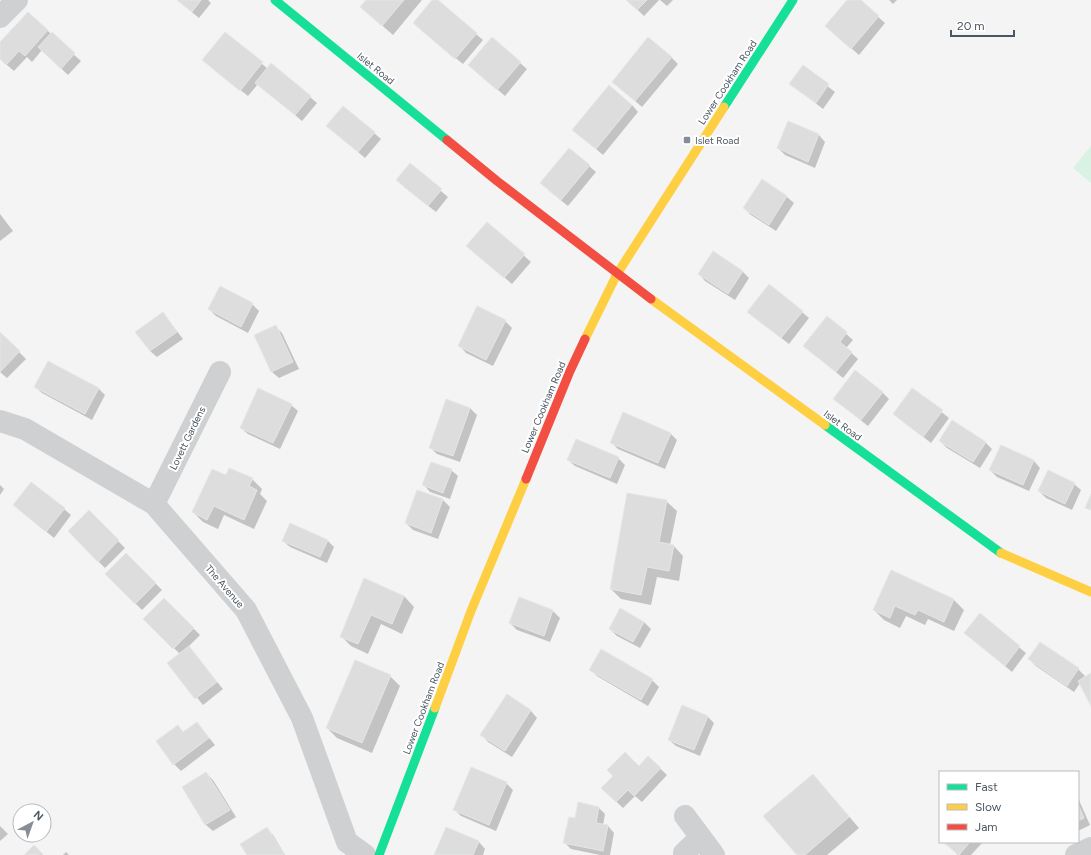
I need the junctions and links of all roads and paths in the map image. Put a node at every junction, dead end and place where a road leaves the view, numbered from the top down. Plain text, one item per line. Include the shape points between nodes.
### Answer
1 (17, 0) edge
2 (275, 0) edge
3 (793, 0) edge
4 (0, 17) edge
5 (617, 274) junction
6 (220, 372) dead end
7 (0, 421) edge
8 (154, 504) junction
9 (1091, 592) edge
10 (685, 816) dead end
11 (700, 838) junction
12 (1091, 848) edge
13 (684, 853) dead end
14 (365, 855) edge
15 (379, 855) edge
16 (714, 855) edge
17 (1076, 855) edge

1 - 4 street
2 - 5 street, Islet Road via 497,181
3 - 5 street, Lower Cookham Road
5 - 9 street, Islet Road via 999,552
5 - 15 street, Lower Cookham Road via 570,371 471,611
6 - 8 street, Lovett Gardens
7 - 8 street, The Avenue via 25,429
8 - 14 street, The Avenue via 246,610 302,718 347,842
10 - 11 street
11 - 13 street
11 - 16 street
12 - 17 street

